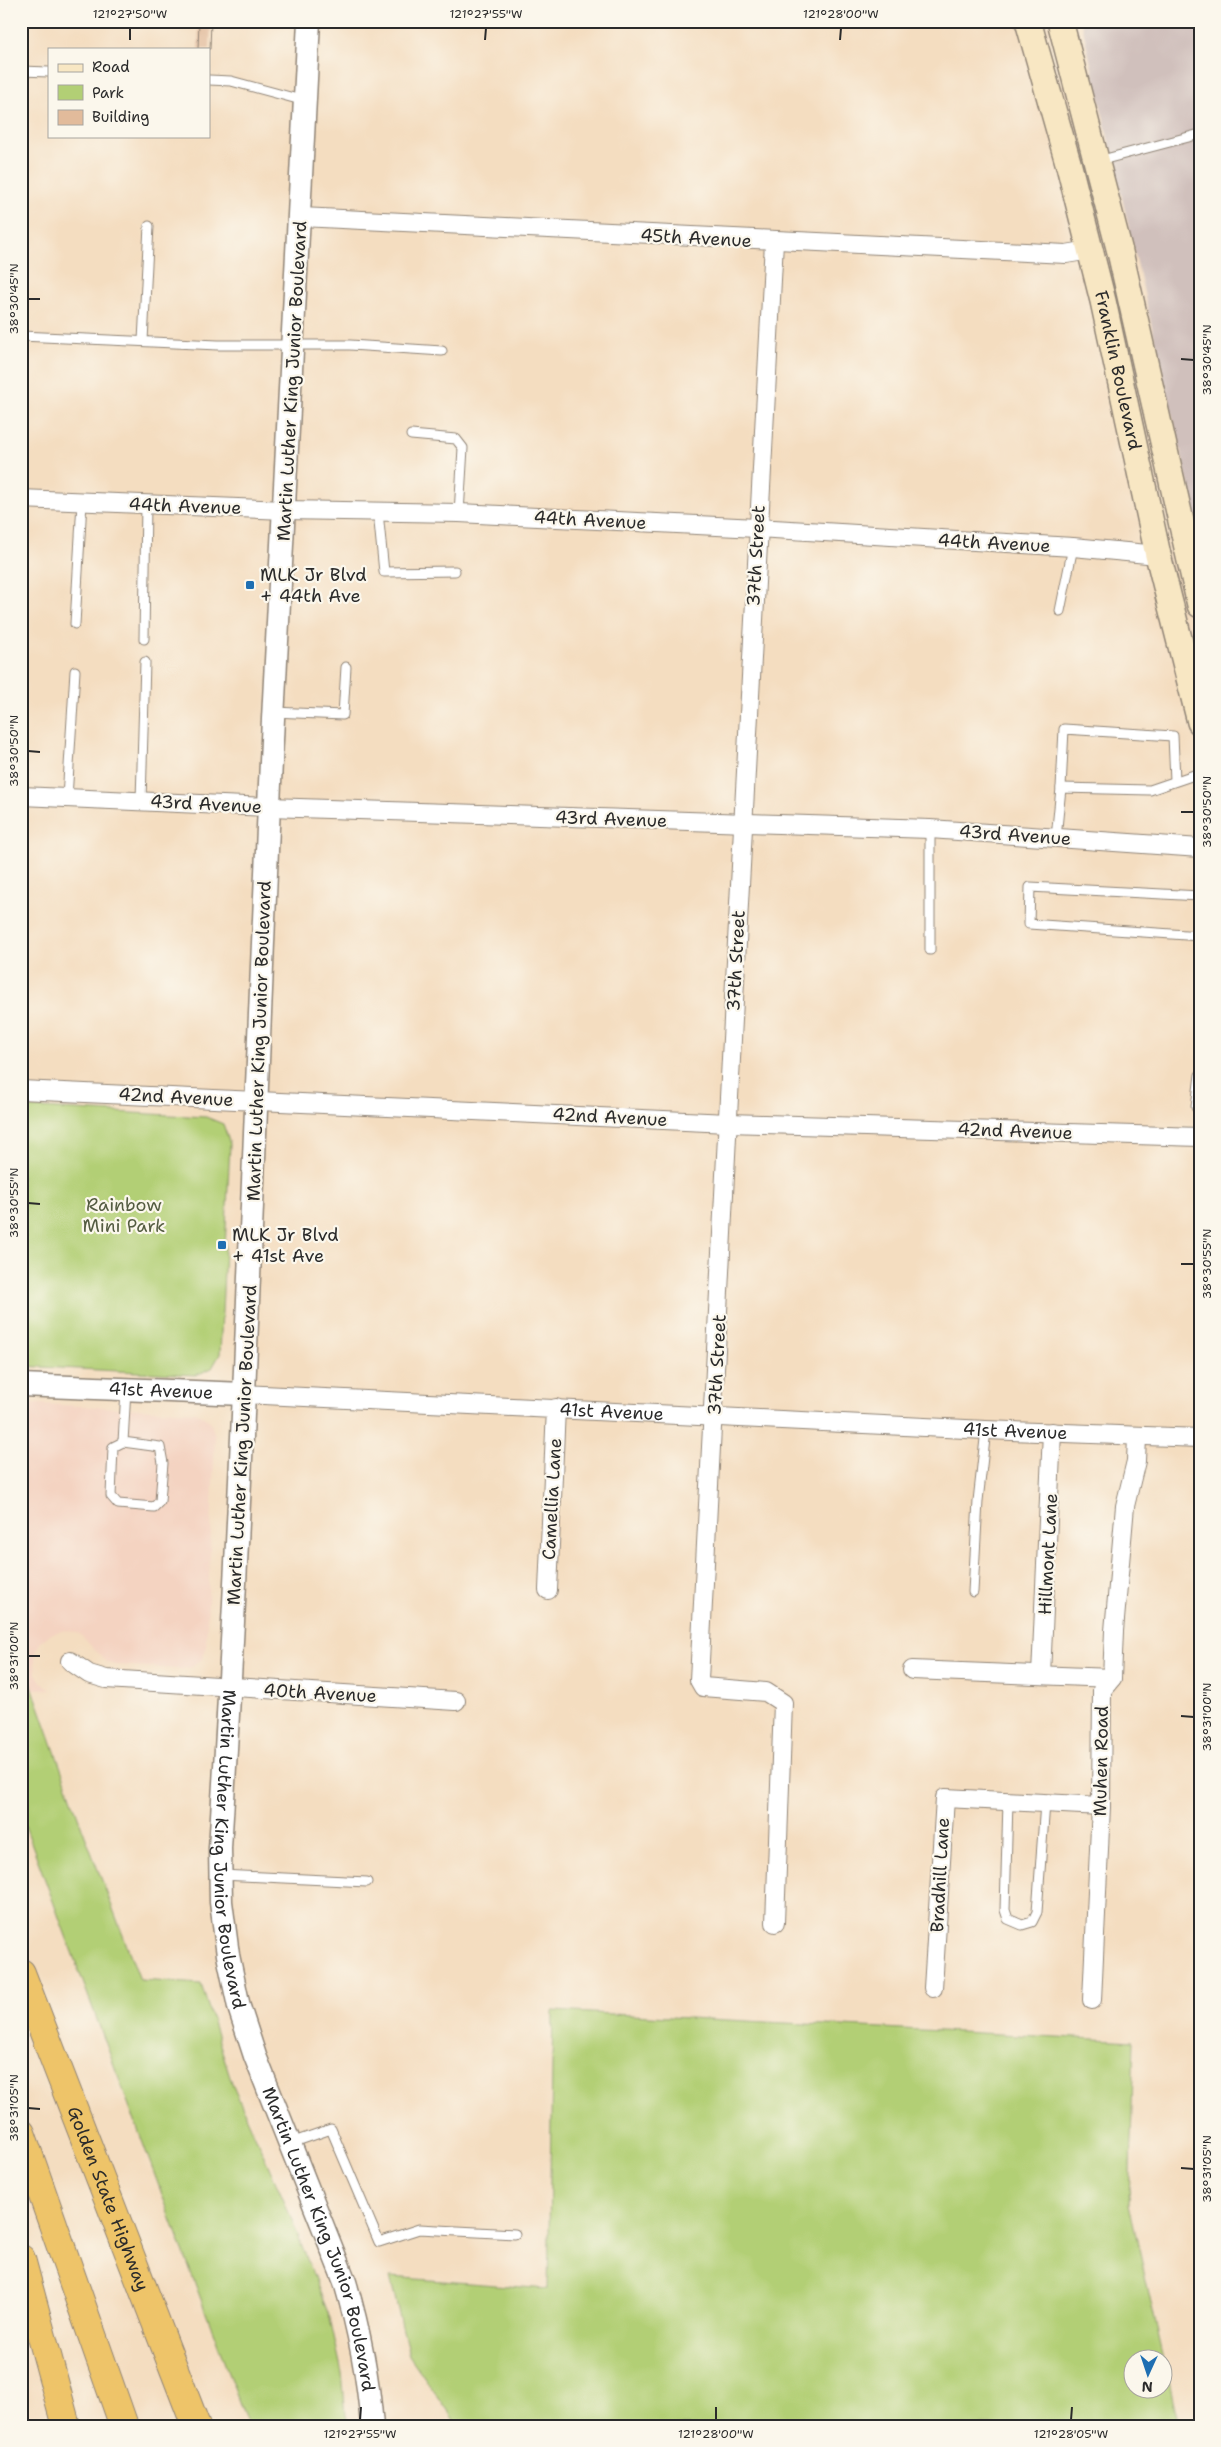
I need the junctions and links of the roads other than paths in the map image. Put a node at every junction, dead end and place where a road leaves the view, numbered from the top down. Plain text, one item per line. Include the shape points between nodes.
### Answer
1 (309, 21) edge
2 (1028, 21) edge
3 (1035, 21) edge
4 (1060, 21) edge
5 (21, 71) edge
6 (48, 72) edge
7 (210, 80) edge
8 (305, 101) junction
9 (1200, 134) edge
10 (1096, 162) junction
11 (300, 217) junction
12 (149, 226) dead end
13 (774, 242) junction
14 (1090, 250) junction
15 (21, 336) edge
16 (143, 341) junction
17 (294, 344) junction
18 (442, 350) dead end
19 (1118, 369) junction
20 (411, 434) dead end
21 (21, 499) edge
22 (82, 502) junction
23 (146, 504) junction
24 (285, 510) junction
25 (378, 512) junction
26 (459, 513) junction
27 (757, 528) junction
28 (1073, 547) junction
29 (1158, 555) junction
30 (455, 571) dead end
31 (1200, 605) edge
32 (1060, 612) dead end
33 (74, 624) dead end
34 (144, 639) dead end
35 (145, 662) dead end
36 (346, 666) dead end
37 (75, 671) dead end
38 (273, 712) junction
39 (1200, 722) edge
40 (1200, 773) edge
41 (1175, 780) junction
42 (1061, 788) junction
43 (21, 796) edge
44 (68, 798) junction
45 (141, 801) junction
46 (269, 807) junction
47 (743, 823) junction
48 (930, 829) junction
49 (1056, 838) junction
50 (1200, 848) edge
51 (1200, 896) edge
52 (1200, 936) edge
53 (930, 950) dead end
54 (1200, 1075) edge
55 (21, 1090) edge
56 (257, 1100) junction
57 (1196, 1107) dead end
58 (728, 1123) junction
59 (1200, 1137) edge
60 (21, 1385) edge
61 (126, 1389) junction
62 (244, 1394) junction
63 (556, 1408) junction
64 (715, 1416) junction
65 (986, 1430) junction
66 (1052, 1432) junction
67 (1137, 1437) junction
68 (1200, 1438) edge
69 (123, 1442) junction
70 (548, 1590) dead end
71 (973, 1592) dead end
72 (70, 1661) dead end
73 (912, 1670) dead end
74 (1040, 1675) junction
75 (1112, 1678) junction
76 (230, 1687) junction
77 (456, 1701) dead end
78 (1008, 1801) junction
79 (1045, 1803) junction
80 (1101, 1806) junction
81 (221, 1875) junction
82 (367, 1882) dead end
83 (774, 1922) dead end
84 (21, 1973) edge
85 (933, 1988) dead end
86 (1092, 2000) dead end
87 (21, 2132) edge
88 (291, 2143) junction
89 (515, 2234) dead end
90 (21, 2259) edge
91 (66, 2426) edge
92 (124, 2426) edge
93 (196, 2426) edge
94 (372, 2426) edge

1 - 8 street, Martin Luther King Junior Boulevard
2 - 14 main road, Franklin Boulevard
3 - 10 main road via 1048,38 1077,134
4 - 10 main road, Franklin Boulevard
5 - 6 lane
7 - 8 lane via 232,81
8 - 11 street, Martin Luther King Junior Boulevard
9 - 10 lane
10 - 19 main road via 1093,207 1123,320
10 - 31 main road, Franklin Boulevard via 1120,252
11 - 13 street, 45th Avenue
11 - 17 street, Martin Luther King Junior Boulevard
12 - 16 lane
13 - 14 street, 45th Avenue via 1066,254
13 - 27 street, 37th Street
14 - 19 main road, Franklin Boulevard
15 - 16 lane
16 - 17 lane via 218,345
17 - 18 lane
17 - 24 street, Martin Luther King Junior Boulevard
19 - 29 main road, Franklin Boulevard
20 - 26 lane via 456,438 463,448
21 - 22 street, 44th Avenue
22 - 23 street, 44th Avenue
22 - 33 lane
23 - 24 street, 44th Avenue
23 - 34 lane
24 - 25 street, 44th Avenue
24 - 38 street, Martin Luther King Junior Boulevard
25 - 26 street, 44th Avenue
25 - 30 lane via 384,572
26 - 27 street, 44th Avenue
27 - 28 street, 44th Avenue
27 - 47 street, 37th Street
28 - 29 street, 44th Avenue
28 - 32 lane
29 - 39 main road, Franklin Boulevard
35 - 45 lane
36 - 38 lane via 343,715
37 - 44 lane
38 - 46 street, Martin Luther King Junior Boulevard
40 - 41 lane
41 - 42 lane via 1150,790
41 - 42 lane via 1173,736 1064,729
42 - 49 lane
43 - 44 street, 43rd Avenue
44 - 45 street, 43rd Avenue
45 - 46 street, 43rd Avenue
46 - 47 street, 43rd Avenue
46 - 56 street, Martin Luther King Junior Boulevard
47 - 48 street, 43rd Avenue
47 - 58 street, 37th Street
48 - 49 street, 43rd Avenue
48 - 53 lane
49 - 50 street, 43rd Avenue
51 - 52 lane via 1030,887 1029,924
54 - 57 lane
55 - 56 street, 42nd Avenue
56 - 58 street, 42nd Avenue
56 - 62 street, Martin Luther King Junior Boulevard
58 - 59 street, 42nd Avenue
58 - 64 street, 37th Street
60 - 61 street, 41st Avenue
61 - 62 street, 41st Avenue
61 - 69 lane
62 - 63 street, 41st Avenue
62 - 76 street, Martin Luther King Junior Boulevard
63 - 64 street, 41st Avenue
63 - 70 street, Camellia Lane
64 - 65 street, 41st Avenue
64 - 83 street, 37th Street via 700,1680 704,1687 766,1692 783,1703
65 - 66 street, 41st Avenue
65 - 71 lane
66 - 67 street, 41st Avenue
66 - 74 street, Hillmont Lane
67 - 68 street, 41st Avenue
67 - 75 street, Muhen Road via 1136,1462 1125,1506
69 - 69 lane via 160,1447 163,1462 160,1501 154,1507 118,1504 111,1496 113,1447
72 - 76 street, 40th Avenue via 89,1674 106,1679
73 - 74 street
74 - 75 street
75 - 80 street, Muhen Road via 1102,1690
76 - 77 street, 40th Avenue
76 - 81 street, Martin Luther King Junior Boulevard
78 - 79 street, Bradhill Lane
78 - 79 lane via 1005,1910 1008,1919 1022,1925 1032,1922 1037,1912
78 - 85 street, Bradhill Lane via 944,1798
79 - 80 street, Bradhill Lane
80 - 86 street, Muhen Road
81 - 82 lane
81 - 88 street, Martin Luther King Junior Boulevard via 228,1955 239,2008
84 - 93 highway, Golden State Highway
87 - 92 highway
88 - 89 lane via 331,2129 379,2242 419,2229
88 - 94 street, Martin Luther King Junior Boulevard via 354,2310 365,2359
90 - 91 highway

